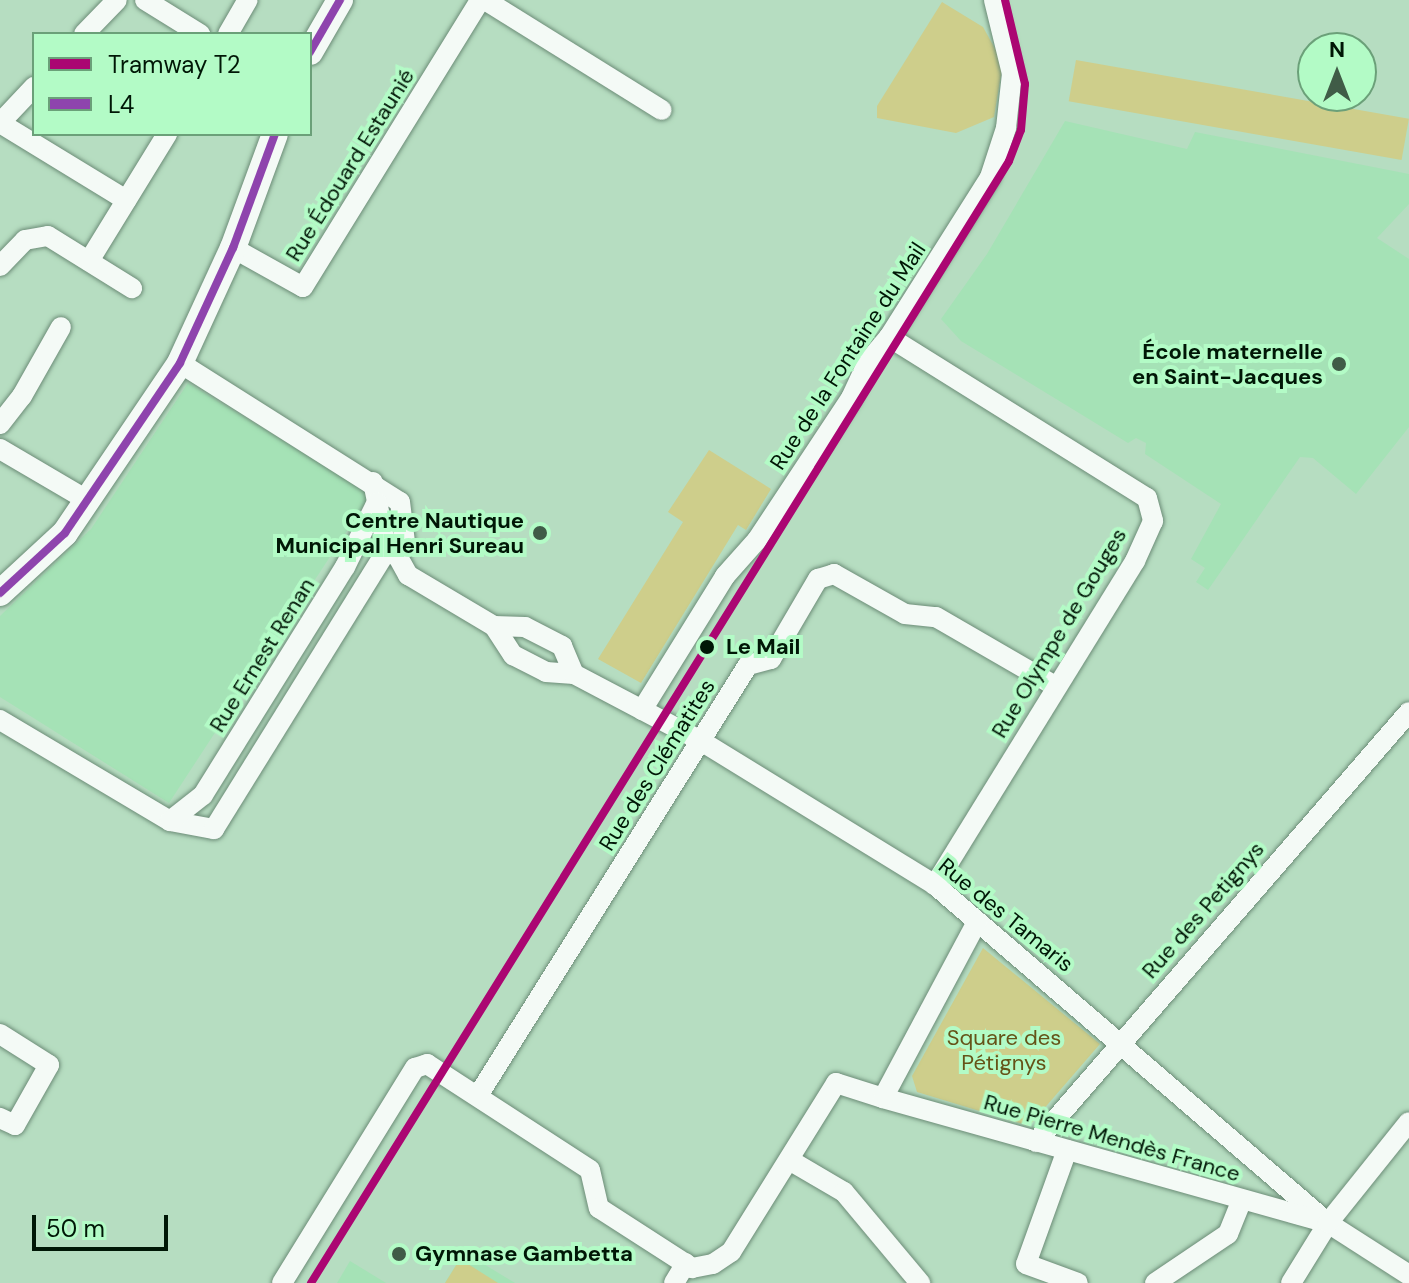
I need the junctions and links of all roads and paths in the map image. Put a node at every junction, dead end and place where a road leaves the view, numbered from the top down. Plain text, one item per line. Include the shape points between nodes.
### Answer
1 (117, 0) edge
2 (145, 0) edge
3 (248, 0) edge
4 (340, 0) edge
5 (483, 0) edge
6 (994, 0) edge
7 (86, 32) edge
8 (197, 32) edge
9 (229, 32) edge
10 (312, 49) edge
11 (32, 89) edge
12 (662, 110) dead end
13 (0, 123) edge
14 (166, 136) edge
15 (274, 136) edge
16 (126, 200) junction
17 (233, 248) junction
18 (89, 261) junction
19 (0, 266) edge
20 (132, 288) dead end
21 (61, 327) dead end
22 (889, 337) junction
23 (180, 363) junction
24 (0, 424) edge
25 (0, 449) edge
26 (375, 492) junction
27 (87, 500) junction
28 (393, 554) junction
29 (0, 593) edge
30 (494, 626) junction
31 (574, 674) junction
32 (1055, 686) junction
33 (642, 710) junction
34 (1409, 712) edge
35 (0, 720) edge
36 (701, 741) junction
37 (170, 821) junction
38 (935, 885) junction
39 (977, 922) junction
40 (0, 1034) edge
41 (1121, 1040) junction
42 (479, 1094) junction
43 (883, 1098) junction
44 (8, 1122) edge
45 (1409, 1122) edge
46 (1036, 1142) junction
47 (1067, 1150) junction
48 (791, 1161) junction
49 (1242, 1200) junction
50 (1328, 1223) junction
51 (697, 1270) edge
52 (1409, 1275) edge
53 (282, 1283) edge
54 (674, 1283) edge
55 (920, 1283) edge
56 (1078, 1283) edge
57 (1155, 1283) edge
58 (1291, 1283) edge

1 - 7 street
2 - 8 street
3 - 9 street
4 - 10 main road
5 - 12 street
5 - 17 street, Rue Édouard Estaunié via 303,287
6 - 22 street, Rue de la Fontaine du Mail via 1012,74 1001,146 990,177
11 - 13 street
13 - 16 street
14 - 16 street
15 - 17 main road
16 - 18 street
17 - 23 main road
18 - 19 street via 48,236 25,240
18 - 20 street
21 - 24 street
22 - 32 street, Rue Olympe de Gouges via 1147,498 1153,521 1135,561
22 - 33 street, Rue de la Fontaine du Mail via 757,540 725,576
23 - 26 street
23 - 27 main road
25 - 27 street
26 - 28 street via 400,502 405,542
26 - 37 street, Rue Ernest Renan via 345,567 203,795
27 - 29 main road via 65,533
28 - 30 street via 408,575
28 - 37 street via 214,829
30 - 31 street via 513,655 546,672
30 - 31 street via 525,627 562,646
31 - 33 street, Rue des Tamaris
32 - 36 street, Rue des Clématites via 936,617 905,614 834,574 818,579 771,659 748,665
32 - 38 street, Rue Olympe de Gouges
33 - 36 street, Rue des Tamaris
34 - 41 street, Rue des Petignys
35 - 37 street
36 - 38 street, Rue des Tamaris
36 - 42 street, Rue des Clématites
38 - 39 street, Rue des Tamaris
39 - 41 street, Rue des Tamaris
39 - 43 street
40 - 44 street via 49,1065
41 - 46 street, Rue des Petignys
41 - 50 street, Rue des Tamaris
42 - 51 street via 590,1170 599,1208
42 - 53 street via 427,1064 415,1068
43 - 46 street, Rue Pierre Mendès France
43 - 48 street, Rue Pierre Mendès France via 836,1083
45 - 50 street
46 - 47 street, Rue Pierre Mendès France
47 - 49 street, Rue Pierre Mendès France
47 - 56 street via 1026,1264
48 - 51 street via 731,1252
48 - 55 street via 844,1192
49 - 50 street, Rue Pierre Mendès France
49 - 57 street via 1228,1234
50 - 52 street
50 - 58 street
51 - 54 street

